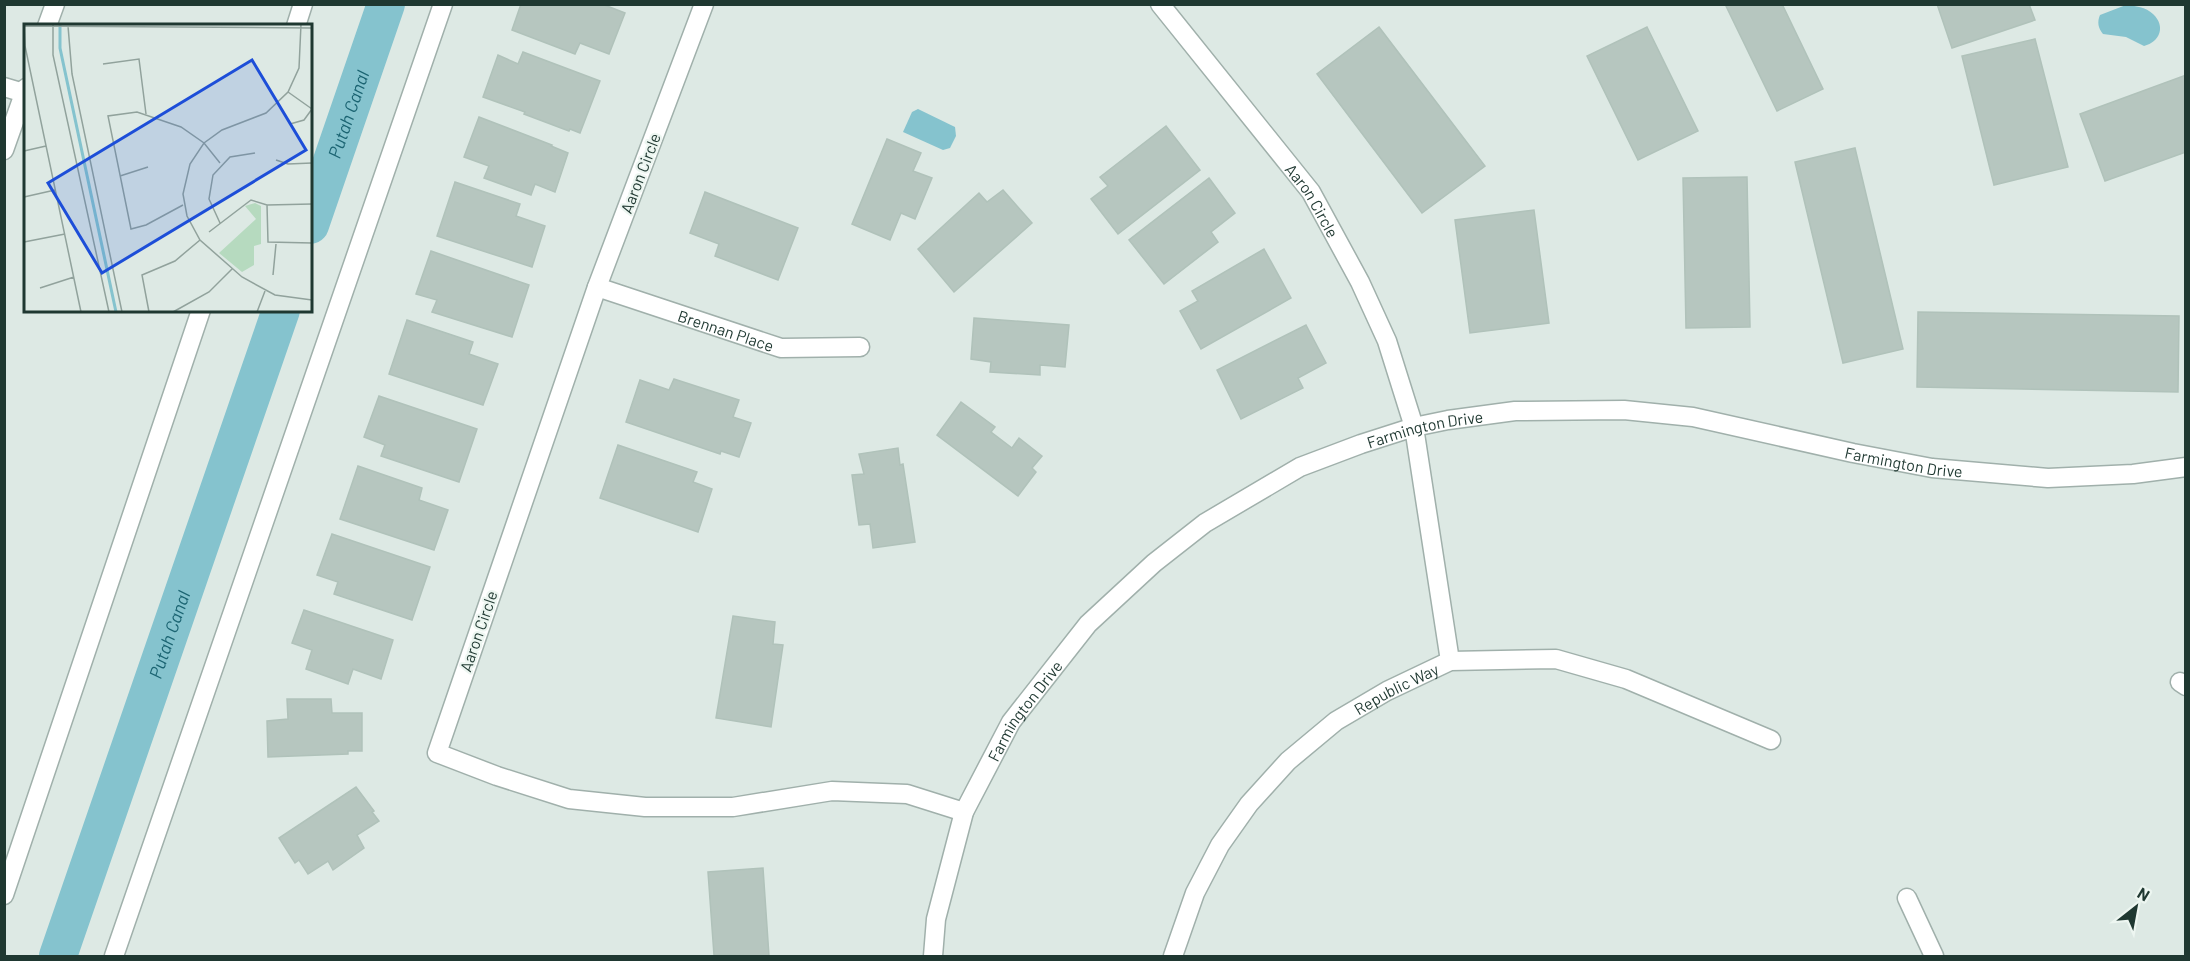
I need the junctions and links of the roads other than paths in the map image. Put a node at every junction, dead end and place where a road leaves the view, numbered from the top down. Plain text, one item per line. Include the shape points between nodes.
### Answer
1 (54, 4) edge
2 (303, 4) edge
3 (443, 4) edge
4 (704, 4) edge
5 (1160, 4) edge
6 (48, 24) edge
7 (297, 24) edge
8 (4, 87) edge
9 (24, 91) edge
10 (24, 94) edge
11 (4, 150) edge
12 (597, 287) junction
13 (200, 312) edge
14 (860, 347) dead end
15 (1414, 427) junction
16 (2186, 467) edge
17 (1450, 661) junction
18 (1771, 740) dead end
19 (964, 812) junction
20 (4, 895) edge
21 (1907, 898) dead end
22 (114, 957) edge
23 (933, 957) edge
24 (1173, 957) edge
25 (1934, 957) edge

1 - 6 street
2 - 7 street
3 - 22 street
4 - 12 street, Aaron Circle
5 - 15 street, Aaron Circle via 1311,192 1388,341
8 - 9 street
10 - 11 street
12 - 14 street, Brennan Place via 781,348
12 - 19 street, Aaron Circle via 437,753 569,799 645,807 733,807 832,791 907,794
13 - 20 street
15 - 16 street, Farmington Drive via 1515,411 1624,410 1693,417 1932,468 2048,478
15 - 17 street, Aaron Circle
15 - 19 street, Farmington Drive via 1300,467 1205,523 1154,563 1088,624 1011,722
17 - 18 street, Republic Way via 1556,659 1626,679
17 - 24 street, Republic Way via 1336,721 1288,761 1249,804 1220,845 1195,893
19 - 23 street, Farmington Drive via 936,919
21 - 25 street

